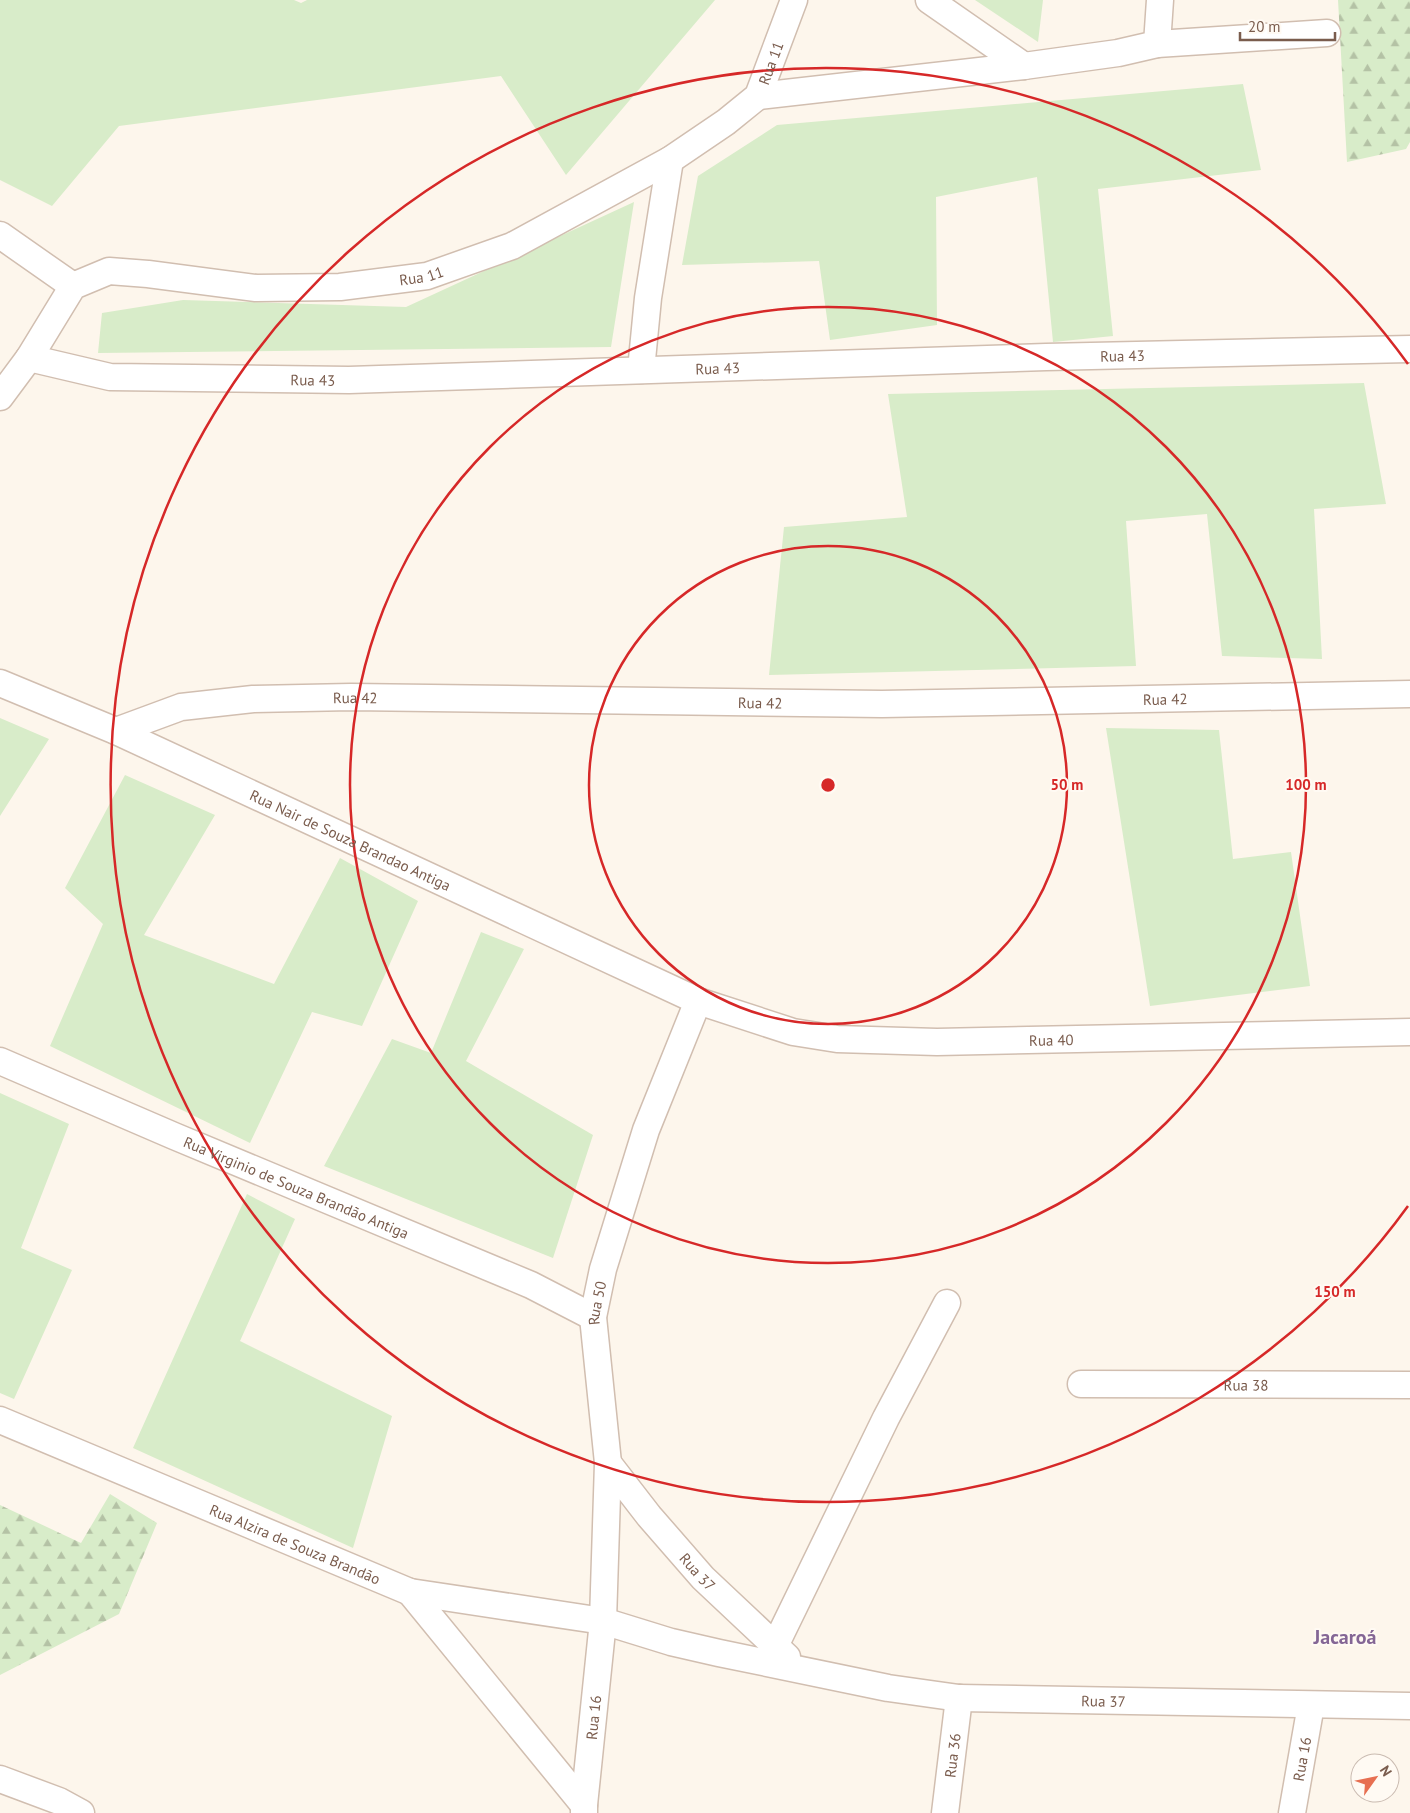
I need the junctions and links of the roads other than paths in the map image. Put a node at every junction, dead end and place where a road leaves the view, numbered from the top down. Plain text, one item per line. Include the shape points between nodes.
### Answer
1 (794, 0) edge
2 (929, 0) edge
3 (1160, 0) edge
4 (1327, 33) dead end
5 (1157, 44) junction
6 (1024, 66) junction
7 (758, 96) junction
8 (670, 160) junction
9 (0, 235) edge
10 (72, 286) junction
11 (1410, 349) edge
12 (29, 358) junction
13 (640, 370) junction
14 (0, 397) edge
15 (0, 683) edge
16 (1410, 694) edge
17 (116, 731) junction
18 (698, 1001) junction
19 (1410, 1032) edge
20 (0, 1060) edge
21 (947, 1303) dead end
22 (593, 1316) junction
23 (1082, 1384) dead end
24 (1410, 1385) edge
25 (0, 1420) edge
26 (608, 1463) junction
27 (410, 1592) junction
28 (603, 1622) junction
29 (775, 1646) junction
30 (800, 1669) junction
31 (959, 1698) junction
32 (1310, 1705) junction
33 (1410, 1706) edge
34 (0, 1779) edge
35 (584, 1809) edge
36 (81, 1813) edge
37 (945, 1813) edge
38 (1292, 1813) edge

1 - 7 street, Rua 11
2 - 6 street
3 - 5 street
4 - 5 street
5 - 6 street via 1118,53
6 - 7 street
7 - 8 street, Rua 11
8 - 10 street, Rua 11 via 512,246 427,276 340,287 256,288 109,271
8 - 13 street
9 - 10 street
10 - 12 street
11 - 13 street, Rua 43
12 - 13 street, Rua 43 via 110,377 349,380
12 - 14 street
15 - 17 street, Rua Nair de Souza Brandao Antiga
16 - 17 street, Rua 42 via 882,704 351,696 253,699 181,707
17 - 18 street, Rua Nair de Souza Brandao Antiga
18 - 19 street, Rua 40 via 793,1032 837,1039 937,1042
18 - 22 street, Rua 50 via 646,1130 603,1269
20 - 22 street, Rua Virginio de Souza Brandão Antiga via 531,1285
21 - 29 street via 886,1418
22 - 26 street, Rua 50
23 - 24 street, Rua 38
25 - 27 street, Rua Alzira de Souza Brandão
26 - 28 street, Rua 50
26 - 29 street, Rua 37 via 704,1578
27 - 28 street, Rua Alzira de Souza Brandão
27 - 35 street
28 - 30 street, Rua 37 via 671,1642
28 - 35 street, Rua 16
29 - 30 street, Rua 37
30 - 31 street, Rua 37 via 888,1688
31 - 32 street, Rua 37
31 - 37 street, Rua 36
32 - 33 street, Rua 37
32 - 38 street, Rua 16
34 - 36 street via 59,1801

